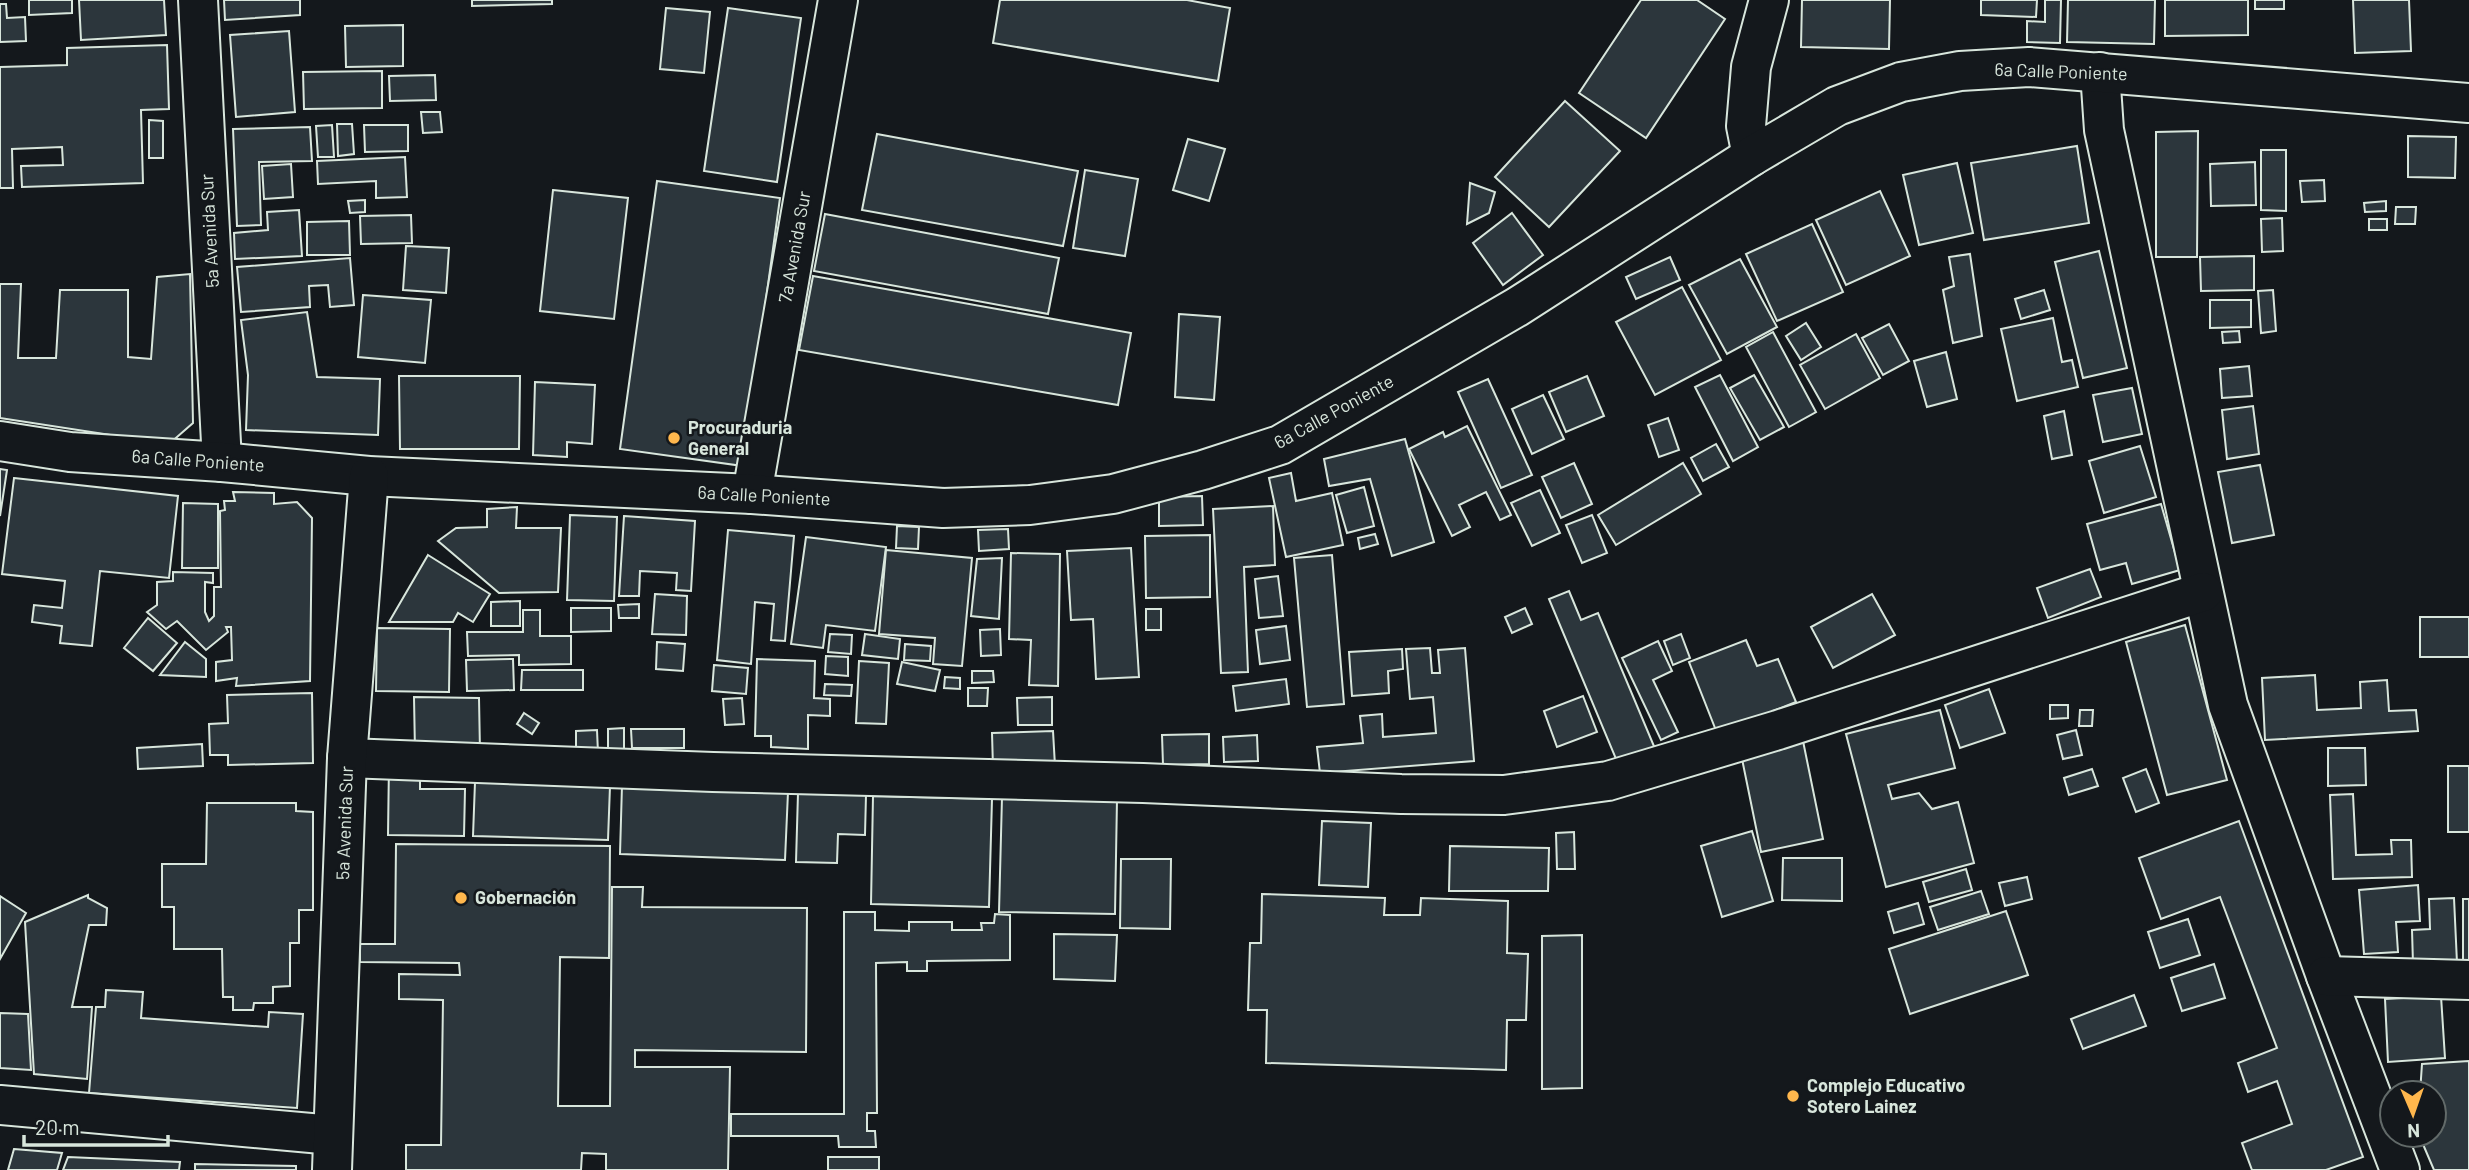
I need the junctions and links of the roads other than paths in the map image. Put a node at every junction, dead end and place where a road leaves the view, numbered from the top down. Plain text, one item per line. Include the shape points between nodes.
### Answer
1 (198, 0) edge
2 (838, 0) edge
3 (1769, 0) edge
4 (2101, 72) junction
5 (2469, 103) edge
6 (1752, 156) junction
7 (0, 441) edge
8 (222, 462) junction
9 (369, 476) junction
10 (752, 494) junction
11 (2203, 592) junction
12 (347, 758) junction
13 (2326, 976) junction
14 (2469, 979) edge
15 (0, 1105) edge
16 (332, 1153) edge
17 (2400, 1170) edge

1 - 8 street, 5a Avenida Sur
2 - 10 street, 7a Avenida Sur
3 - 6 street via 1751,67 1746,126
4 - 5 street, 6a Calle Poniente
4 - 6 street, 6a Calle Poniente via 2029,67 1960,71 1901,82 1837,106
4 - 11 street via 2104,130
6 - 10 street, 6a Calle Poniente via 1517,307 1280,445 1113,495 1030,505 943,508
7 - 8 street, 6a Calle Poniente via 70,452
8 - 9 street, 6a Calle Poniente
9 - 10 street, 6a Calle Poniente
9 - 12 street, 5a Avenida Sur
11 - 12 street via 1608,781 1504,795
11 - 13 street via 2228,705
12 - 16 street, 5a Avenida Sur
13 - 14 street
13 - 17 street
15 - 16 street

